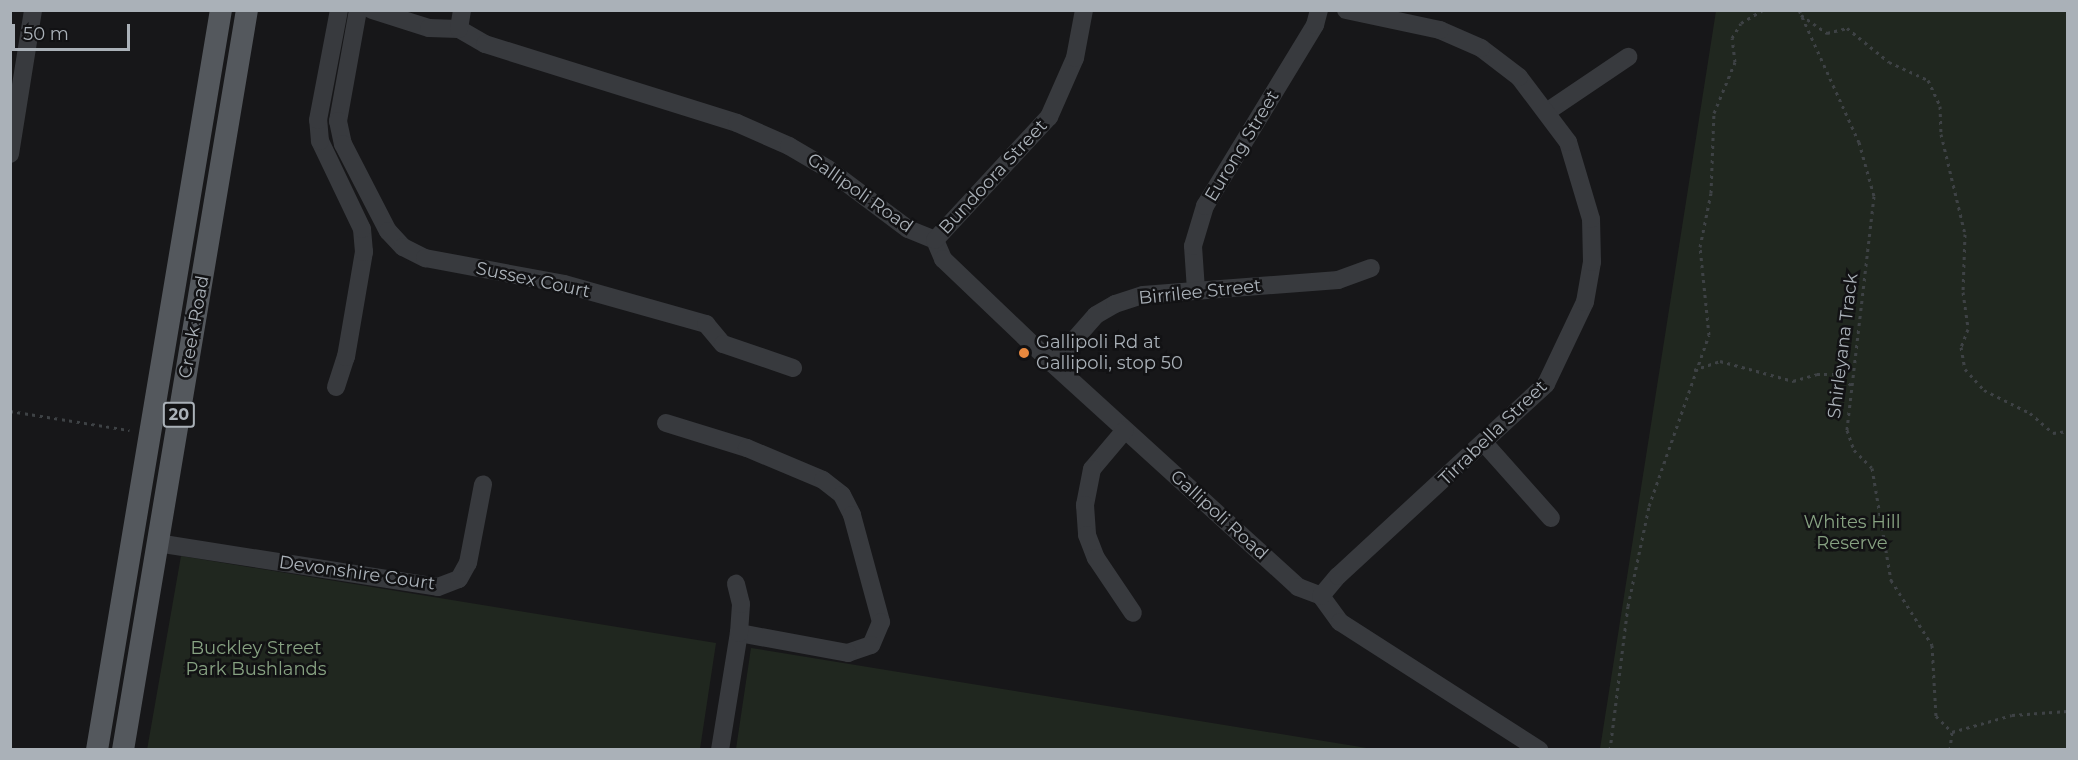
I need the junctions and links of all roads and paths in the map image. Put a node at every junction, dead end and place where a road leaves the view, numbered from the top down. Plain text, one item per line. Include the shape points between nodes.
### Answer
1 (33, 10) edge
2 (221, 10) edge
3 (247, 10) edge
4 (339, 10) edge
5 (358, 10) edge
6 (372, 10) edge
7 (1084, 10) edge
8 (1319, 10) edge
9 (1346, 10) edge
10 (1747, 10) edge
11 (1763, 10) edge
12 (1800, 13) edge
13 (1748, 18) junction
14 (461, 20) edge
15 (1628, 57) dead end
16 (1548, 111) junction
17 (318, 120) junction
18 (338, 121) junction
19 (11, 143) edge
20 (934, 240) junction
21 (1371, 268) dead end
22 (1196, 290) junction
23 (1053, 364) junction
24 (793, 368) dead end
25 (1693, 370) junction
26 (1851, 385) junction
27 (336, 387) dead end
28 (10, 411) edge
29 (666, 423) dead end
30 (129, 430) dead end
31 (1125, 430) junction
32 (2067, 431) edge
33 (1485, 444) junction
34 (483, 484) dead end
35 (1551, 518) dead end
36 (157, 543) junction
37 (736, 584) dead end
38 (1321, 596) junction
39 (1133, 613) dead end
40 (739, 633) junction
41 (2067, 711) edge
42 (1952, 732) junction
43 (97, 750) edge
44 (123, 750) edge
45 (720, 750) edge
46 (1539, 750) edge
47 (1610, 750) edge
48 (1950, 750) edge

1 - 19 street
2 - 43 main road, Creek Road / 20
3 - 36 main road, Creek Road / 20
4 - 17 street
5 - 18 street, Sussex Court
6 - 14 street, Gallipoli Road via 429,28
7 - 20 street, Bundoora Street via 1075,58 1049,117
8 - 22 street, Eurong Street via 1315,25 1205,206 1193,246
9 - 16 street, Tirrabella Street via 1406,20 1481,48 1519,77
10 - 13 path
11 - 13 path
12 - 26 path, Shirleyana Track via 1859,142 1874,196
12 - 32 path via 1827,33 1847,28 1889,62 1928,80 1940,106 1941,134 1965,234 1963,292 1968,329 1961,347 1965,369 1984,390 2030,413 2053,433
13 - 25 path via 1732,38 1735,62 1714,113 1711,193 1700,247 1709,334
14 - 20 street, Gallipoli Road via 485,44 737,123 789,146 828,169 908,229
15 - 16 street
16 - 33 street, Tirrabella Street via 1568,142 1591,219 1592,262 1585,302 1546,384
17 - 18 street
17 - 27 street via 325,157 362,229 364,252 346,357
18 - 24 street, Sussex Court via 343,144 388,231 403,247 424,258 564,284 706,324 723,344
20 - 23 street, Gallipoli Road via 942,259
21 - 22 street, Birrilee Street via 1338,280
22 - 23 street, Birrilee Street via 1143,295 1115,304 1096,315
23 - 31 street, Gallipoli Road
25 - 26 path via 1720,361 1793,381 1817,374 1838,374
25 - 47 path via 1649,506 1628,606
26 - 42 path, Shirleyana Track via 1847,430 1854,450 1872,468 1891,580 1932,645 1936,716
28 - 30 path
29 - 40 street via 747,448 823,480 842,495 852,515 881,622 871,645 848,653
31 - 38 street, Gallipoli Road via 1298,587
31 - 39 street via 1092,469 1085,505 1087,535 1096,558
33 - 35 street
33 - 38 street, Tirrabella Street via 1338,576
34 - 36 street, Devonshire Court via 468,563 459,579 438,587
36 - 44 main road, Creek Road / 20
37 - 40 street via 741,604
38 - 46 street, Gallipoli Road via 1340,622
40 - 45 street
41 - 42 path via 2012,716
42 - 48 path

